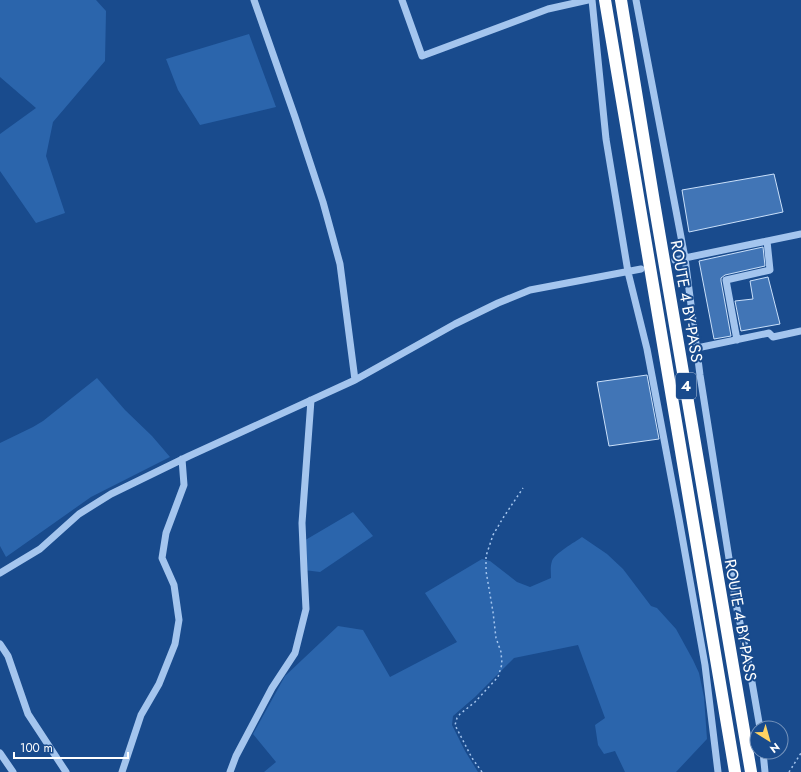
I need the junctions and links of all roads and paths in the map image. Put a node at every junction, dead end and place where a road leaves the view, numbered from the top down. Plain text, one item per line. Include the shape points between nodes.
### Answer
1 (254, 0) edge
2 (402, 0) edge
3 (588, 0) edge
4 (592, 0) edge
5 (605, 0) edge
6 (622, 0) edge
7 (636, 0) edge
8 (801, 234) edge
9 (767, 241) junction
10 (685, 258) junction
11 (675, 260) dead end
12 (641, 269) dead end
13 (628, 272) junction
14 (801, 331) edge
15 (737, 340) junction
16 (697, 348) junction
17 (356, 380) junction
18 (310, 400) junction
19 (182, 459) junction
20 (523, 488) dead end
21 (692, 517) junction
22 (679, 519) junction
23 (0, 573) edge
24 (706, 594) junction
25 (693, 596) junction
26 (737, 609) junction
27 (723, 611) junction
28 (0, 644) edge
29 (759, 720) edge
30 (0, 753) edge
31 (801, 753) edge
32 (763, 760) edge
33 (13, 772) edge
34 (66, 772) edge
35 (122, 772) edge
36 (230, 772) edge
37 (482, 772) edge
38 (718, 772) edge
39 (735, 772) edge
40 (751, 772) edge
41 (763, 772) edge
42 (789, 772) edge

1 - 17 street via 323,202 340,264
2 - 3 street via 422,56 548,9
4 - 13 street via 606,139
5 - 21 highway, ROUTE 4 BY-PASS / 4
6 - 27 highway, ROUTE 4 BY-PASS / 4
7 - 10 street
8 - 9 street
9 - 10 street
9 - 15 street via 770,270 726,280
10 - 11 street
10 - 16 street
12 - 13 street
13 - 17 street via 530,290 455,324
13 - 22 street via 647,349
14 - 15 street via 773,337 769,334
15 - 16 street
16 - 26 street
17 - 18 street
18 - 19 street
18 - 36 street via 302,523 306,609 295,653 272,688
19 - 23 street via 111,494 79,514 40,549
19 - 35 street via 184,485 166,533 162,558 174,585 179,620 175,644 159,684 141,715
20 - 37 path via 493,536 486,556 494,629 502,664 498,677 460,714 455,725
21 - 22 street
21 - 24 highway, ROUTE 4 BY-PASS / 4
22 - 25 street
24 - 25 street
24 - 39 highway, ROUTE 4 BY-PASS / 4
25 - 38 street via 705,664
26 - 27 street
26 - 29 street
27 - 40 highway, ROUTE 4 BY-PASS / 4
28 - 34 street via 8,656 28,714
30 - 33 street
31 - 42 path
32 - 41 street

